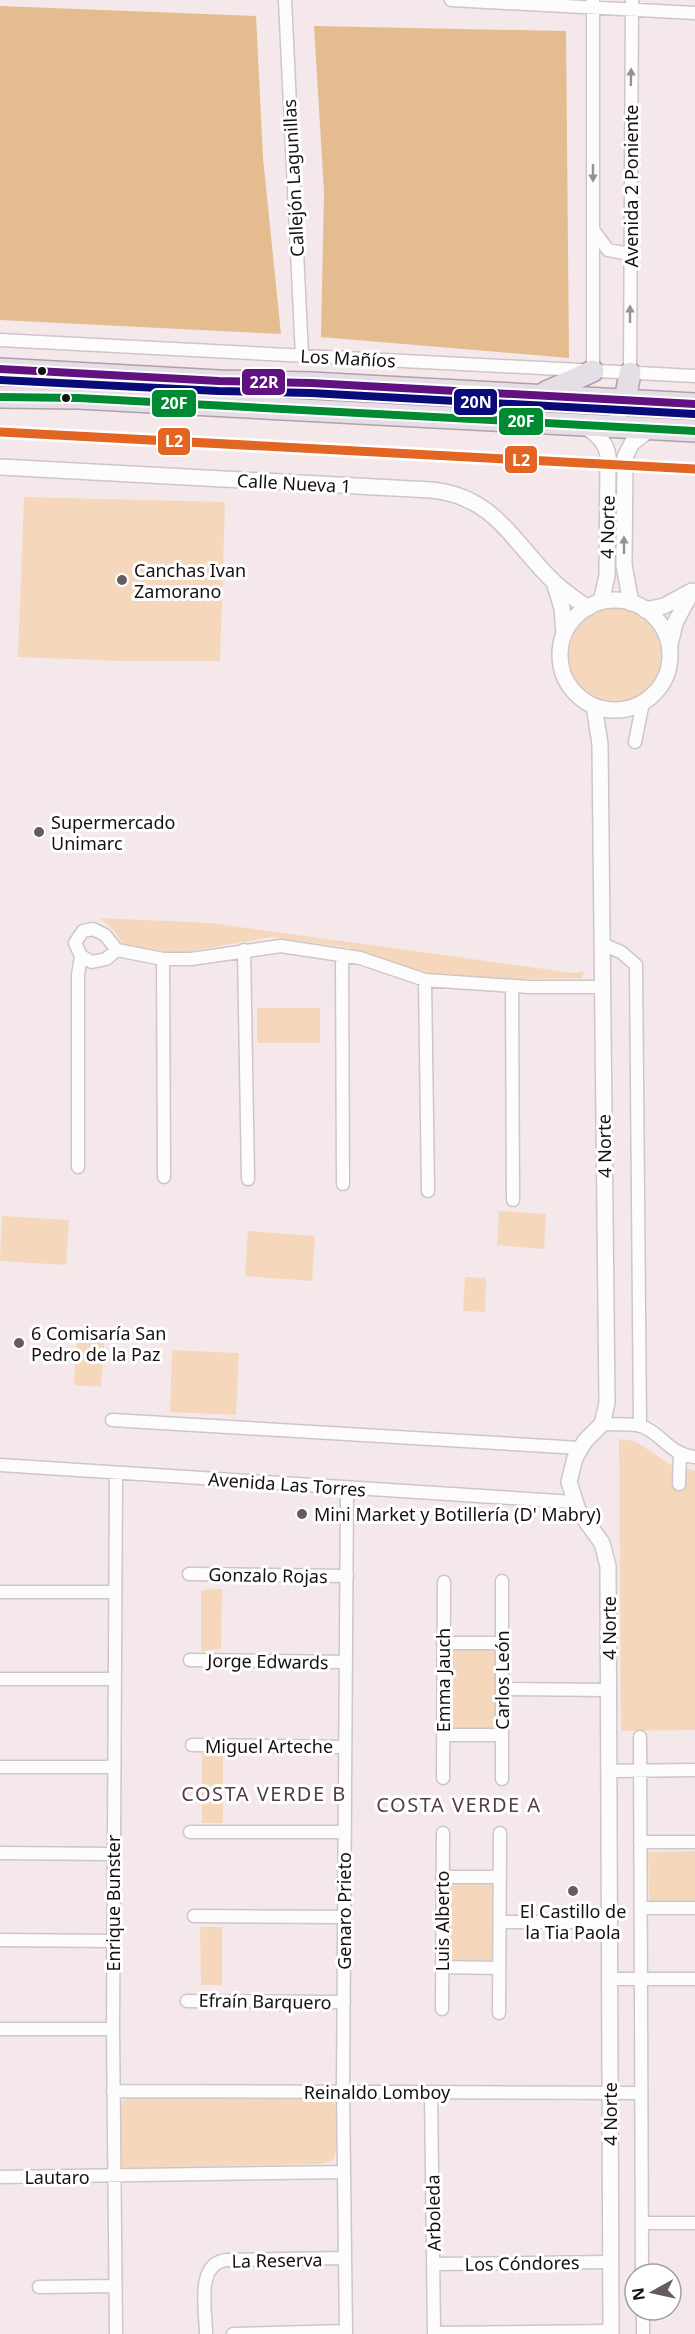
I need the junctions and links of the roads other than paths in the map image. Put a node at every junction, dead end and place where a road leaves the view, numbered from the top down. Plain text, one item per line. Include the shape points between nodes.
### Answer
1 (285, 0) edge
2 (451, 0) edge
3 (593, 4) edge
4 (632, 5) edge
5 (695, 13) edge
6 (593, 230) junction
7 (630, 254) junction
8 (0, 340) edge
9 (302, 356) junction
10 (0, 369) edge
11 (593, 371) junction
12 (630, 373) junction
13 (695, 376) edge
14 (540, 394) junction
15 (0, 397) edge
16 (625, 399) junction
17 (695, 404) edge
18 (584, 425) junction
19 (650, 429) junction
20 (695, 431) edge
21 (0, 467) edge
22 (554, 581) junction
23 (694, 590) edge
24 (595, 605) junction
25 (638, 606) junction
26 (564, 635) junction
27 (670, 651) junction
28 (643, 702) junction
29 (594, 706) junction
30 (635, 742) dead end
31 (602, 944) junction
32 (117, 950) junction
33 (244, 950) junction
34 (342, 955) junction
35 (81, 956) junction
36 (163, 959) junction
37 (425, 980) junction
38 (512, 986) junction
39 (602, 987) junction
40 (78, 1167) dead end
41 (164, 1177) dead end
42 (248, 1179) dead end
43 (343, 1184) dead end
44 (428, 1191) dead end
45 (513, 1200) dead end
46 (112, 1420) dead end
47 (602, 1424) junction
48 (639, 1426) junction
49 (580, 1448) junction
50 (680, 1453) junction
51 (695, 1457) edge
52 (0, 1465) edge
53 (116, 1473) junction
54 (679, 1484) dead end
55 (347, 1488) junction
56 (574, 1502) junction
57 (189, 1574) dead end
58 (347, 1576) junction
59 (502, 1581) dead end
60 (444, 1582) dead end
61 (0, 1592) edge
62 (115, 1592) junction
63 (443, 1643) junction
64 (502, 1643) junction
65 (190, 1660) dead end
66 (346, 1662) junction
67 (0, 1679) edge
68 (115, 1679) junction
69 (502, 1689) junction
70 (609, 1690) junction
71 (443, 1735) junction
72 (502, 1735) junction
73 (640, 1737) dead end
74 (192, 1745) dead end
75 (345, 1747) junction
76 (0, 1767) edge
77 (114, 1767) junction
78 (695, 1770) edge
79 (609, 1771) junction
80 (640, 1771) junction
81 (443, 1778) dead end
82 (502, 1779) dead end
83 (190, 1832) dead end
84 (345, 1832) junction
85 (443, 1833) dead end
86 (500, 1833) dead end
87 (640, 1842) junction
88 (695, 1842) edge
89 (0, 1853) edge
90 (114, 1854) junction
91 (442, 1877) junction
92 (500, 1877) junction
93 (641, 1908) junction
94 (695, 1908) edge
95 (194, 1916) dead end
96 (344, 1917) junction
97 (500, 1922) junction
98 (609, 1922) junction
99 (0, 1940) edge
100 (113, 1941) junction
101 (442, 1968) junction
102 (500, 1968) junction
103 (610, 1979) junction
104 (641, 1979) junction
105 (695, 1979) edge
106 (187, 2001) dead end
107 (344, 2002) junction
108 (442, 2009) dead end
109 (499, 2013) dead end
110 (0, 2029) edge
111 (113, 2029) junction
112 (113, 2091) junction
113 (343, 2092) junction
114 (431, 2092) junction
115 (610, 2093) junction
116 (641, 2093) junction
117 (344, 2172) junction
118 (0, 2177) edge
119 (114, 2177) junction
120 (642, 2223) junction
121 (695, 2223) edge
122 (344, 2258) junction
123 (610, 2262) junction
124 (642, 2262) edge
125 (433, 2264) junction
126 (115, 2286) junction
127 (39, 2287) dead end
128 (610, 2332) edge
129 (346, 2333) edge
130 (434, 2333) edge
131 (116, 2334) edge
132 (206, 2334) edge
133 (233, 2334) edge

1 - 9 street, Callejón Lagunillas
2 - 3 street
3 - 4 street
3 -> 6 street, Avenida 2 Poniente
4 - 5 street
7 -> 4 street, Avenida 2 Poniente
6 - 7 street via 608,250
6 - 11 street, Avenida 2 Poniente
12 -> 7 street, Avenida 2 Poniente
8 - 9 street, Los Mañíos
9 - 11 street, Los Mañíos
10 - 14 highway
11 - 12 street, Los Mañíos
11 - 14 highway
12 - 13 street, Los Mañíos
12 - 16 highway
14 - 16 highway
15 - 18 highway
16 - 17 highway
16 - 18 highway via 614,413
18 - 19 highway
18 - 24 street, 4 Norte via 602,440 608,456 607,576
19 - 20 highway
25 -> 19 street, 4 Norte via 625,576 625,457 632,443
21 - 22 street, Calle Nueva 1 via 442,491 464,497 499,520
22 - 24 street, Calle Nueva 1
22 - 26 street, Calle Nueva 1
23 - 25 street via 664,606
23 - 27 street via 675,623
24 - 25 street via 616,600
24 - 26 street via 574,619
25 - 27 street, 4 Norte via 660,623
26 - 29 street via 561,656 565,676 577,694
27 - 28 street via 664,680
28 - 29 street via 619,710
28 - 30 street
29 - 31 street, 4 Norte via 600,744
31 - 39 street, 4 Norte
31 - 48 street, 4 Norte via 621,952 636,965
32 - 35 street via 97,962
32 - 35 street via 101,932 88,929 79,934 75,943
32 - 36 street
33 - 34 street via 281,946
33 - 36 street via 191,959
33 - 42 street
34 - 37 street
34 - 43 street
35 - 40 street
36 - 41 street
37 - 38 street
37 - 44 street
38 - 39 street
38 - 45 street
39 - 47 street, 4 Norte via 607,1397
46 - 49 street
47 - 48 street
47 - 49 street, 4 Norte
48 - 50 street
49 - 56 street, 4 Norte via 570,1475
50 - 51 street
50 - 54 street
52 - 53 street, Avenida Las Torres
53 - 55 street, Avenida Las Torres
53 - 62 street, Enrique Bunster
55 - 56 street, Avenida Las Torres
55 - 58 street, Genaro Prieto
56 - 70 street, 4 Norte via 602,1543 608,1566
57 - 58 street, Gonzalo Rojas
58 - 66 street, Genaro Prieto
59 - 64 street, Carlos León
60 - 63 street, Emma Jauch
61 - 62 street
62 - 68 street, Enrique Bunster
63 - 64 street
63 - 71 street, Emma Jauch
64 - 69 street, Carlos León
65 - 66 street, Jorge Edwards
66 - 75 street, Genaro Prieto
67 - 68 street
68 - 77 street, Enrique Bunster
69 - 70 street
69 - 72 street, Carlos León
70 - 79 street, 4 Norte
71 - 72 street
71 - 81 street, Emma Jauch
72 - 82 street, Carlos León
73 - 80 street, 4 Norte
74 - 75 street, Miguel Arteche
75 - 84 street, Genaro Prieto
76 - 77 street
77 - 90 street, Enrique Bunster
78 - 80 street
79 - 80 street
79 - 98 street, 4 Norte
80 - 87 street, 4 Norte
83 - 84 street
84 - 96 street, Genaro Prieto
85 - 91 street, Luis Alberto
86 - 92 street
87 - 88 street
87 - 93 street, 4 Norte
89 - 90 street
90 - 100 street, Enrique Bunster
91 - 92 street
91 - 101 street, Luis Alberto
92 - 97 street
93 - 94 street
93 - 104 street, 4 Norte
95 - 96 street
96 - 107 street, Genaro Prieto
97 - 98 street
97 - 102 street
98 - 103 street, 4 Norte
99 - 100 street
100 - 111 street, Enrique Bunster
101 - 102 street
101 - 108 street, Luis Alberto
102 - 109 street
103 - 104 street
103 - 115 street, 4 Norte
104 - 105 street
104 - 116 street, 4 Norte
106 - 107 street, Efraín Barquero
107 - 113 street, Genaro Prieto
110 - 111 street
111 - 112 street, Enrique Bunster
112 - 113 street, Reinaldo Lomboy
112 - 119 street, Enrique Bunster
113 - 114 street, Reinaldo Lomboy
113 - 117 street, Genaro Prieto
114 - 115 street, Reinaldo Lomboy
114 - 125 street, Arboleda
115 - 116 street, Reinaldo Lomboy
115 - 123 street, 4 Norte
116 - 120 street, 4 Norte
117 - 119 street, Lautaro
117 - 122 street, Genaro Prieto
118 - 119 street, Lautaro
119 - 126 street, Enrique Bunster
120 - 121 street
120 - 124 street, 4 Norte
122 - 129 street, Genaro Prieto
122 - 132 street, La Reserva via 216,2263 206,2281
123 - 125 street, Los Cóndores
123 - 128 street, 4 Norte
125 - 130 street, Arboleda
126 - 127 street
126 - 131 street, Enrique Bunster
128 - 130 street
129 - 133 street

